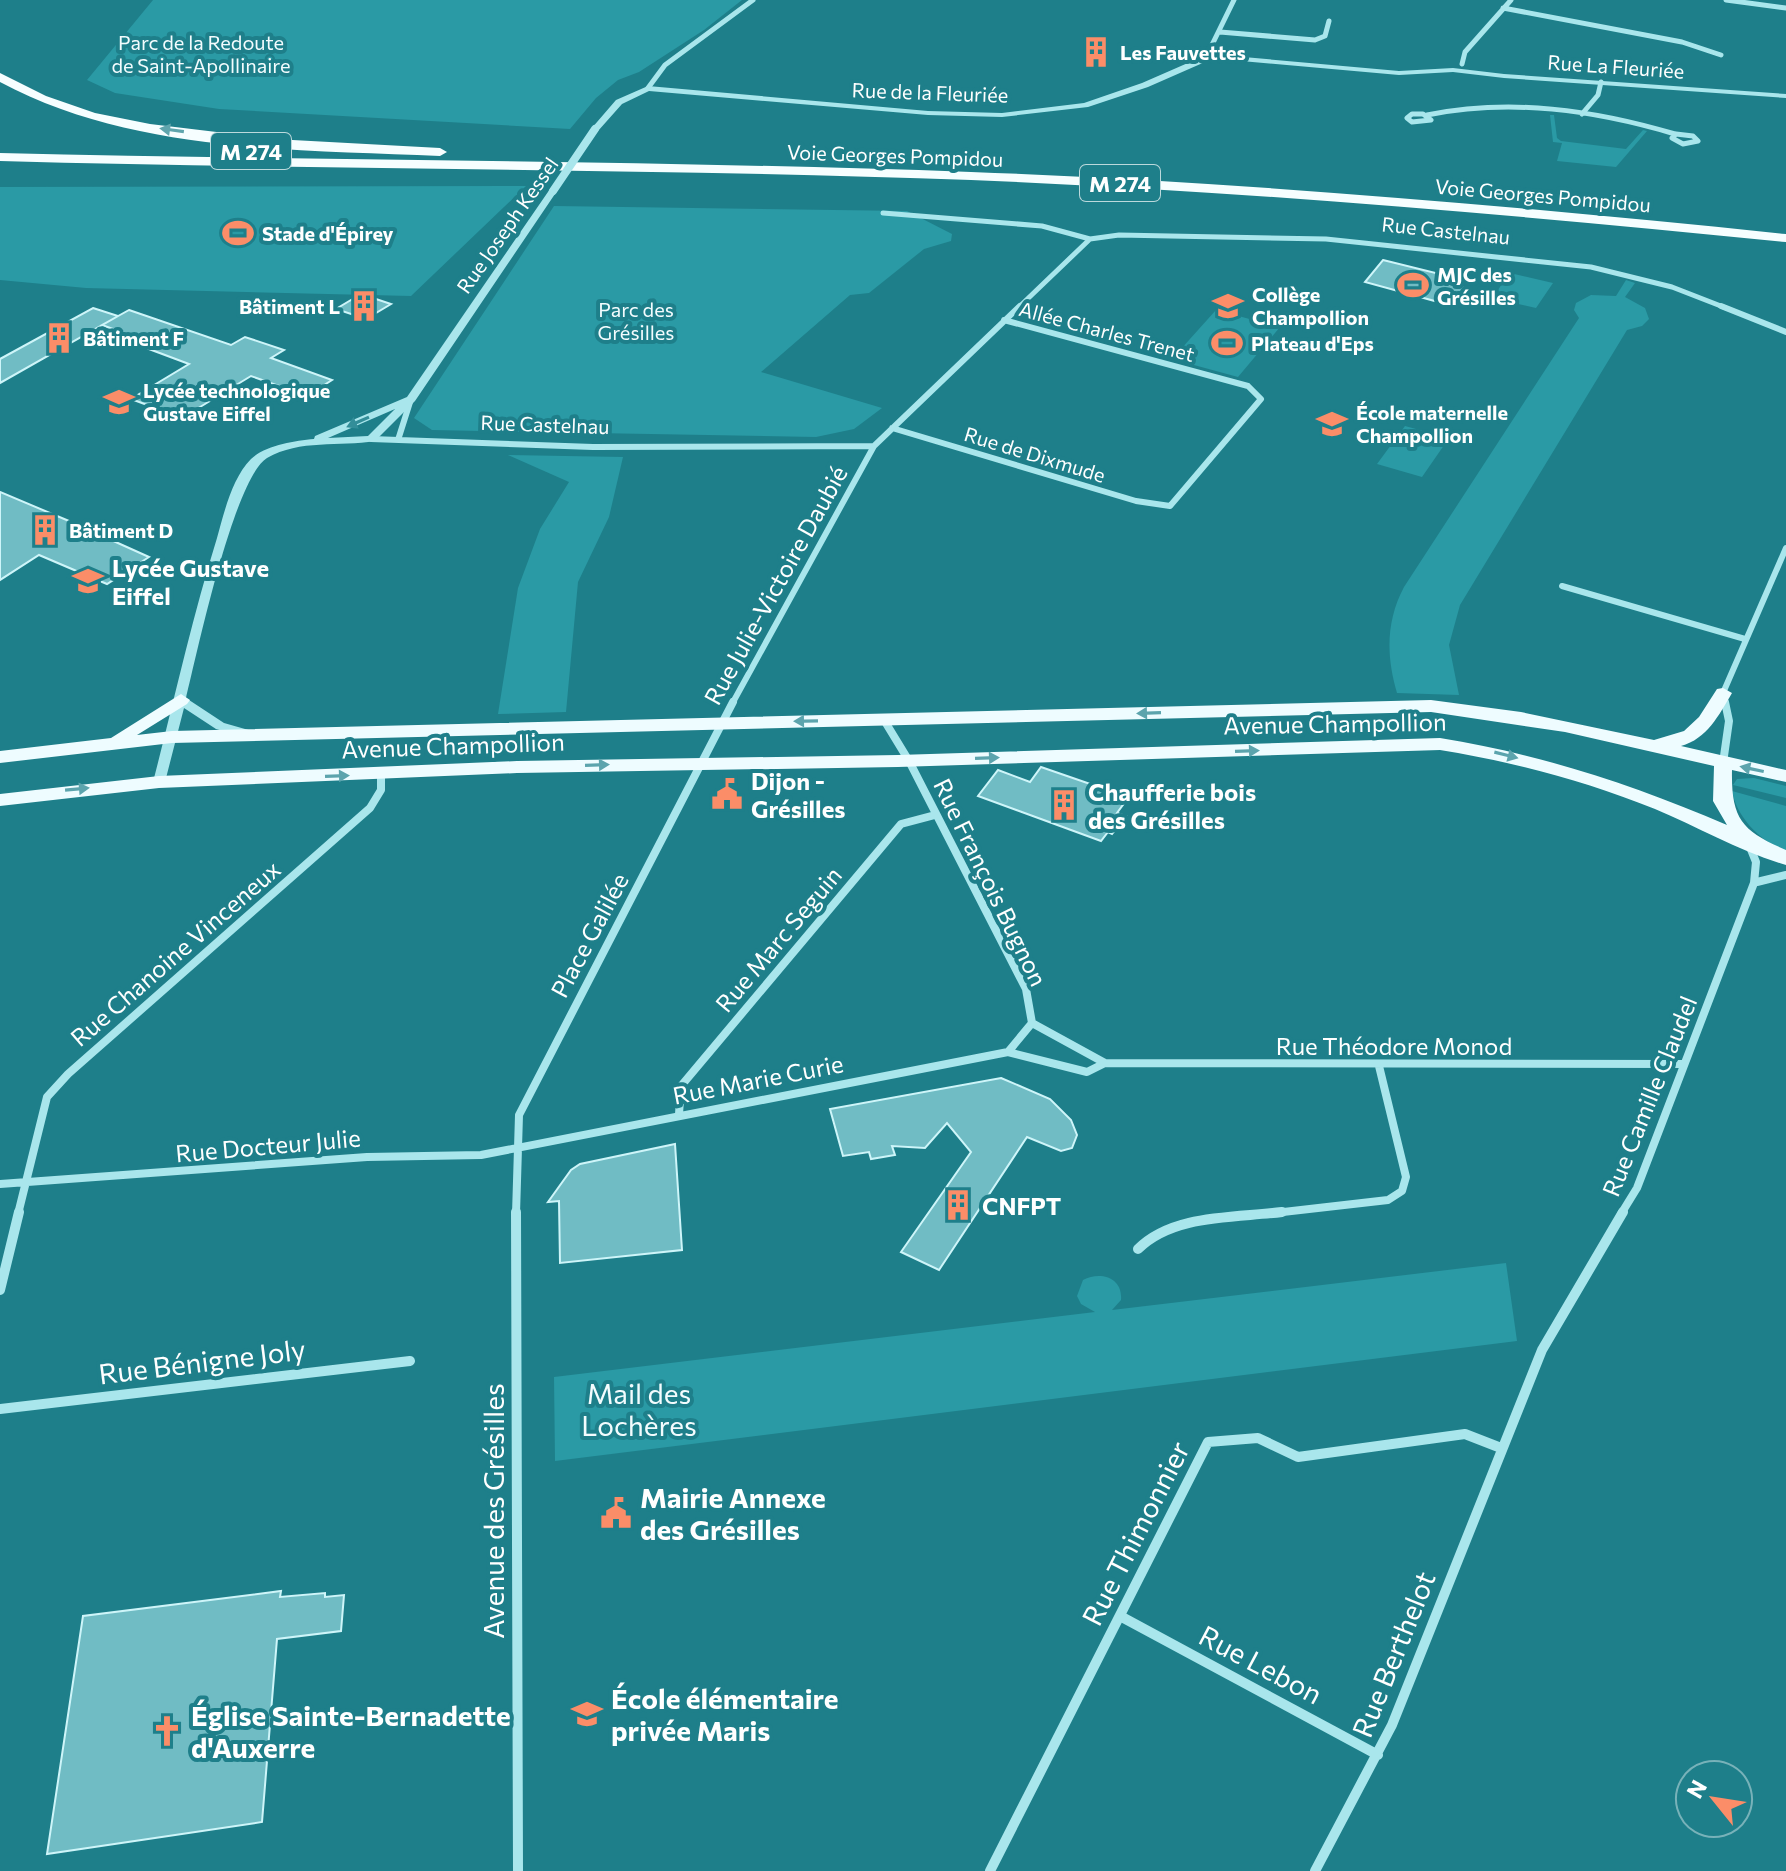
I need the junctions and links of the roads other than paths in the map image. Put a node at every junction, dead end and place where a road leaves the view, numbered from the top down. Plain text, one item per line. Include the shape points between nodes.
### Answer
1 (753, 0) edge
2 (1234, 0) edge
3 (1511, 0) edge
4 (1726, 0) edge
5 (1503, 8) junction
6 (1786, 8) edge
7 (1329, 21) dead end
8 (1220, 32) junction
9 (1721, 55) dead end
10 (1205, 56) junction
11 (1462, 64) junction
12 (1453, 70) junction
13 (1470, 71) junction
14 (0, 77) edge
15 (1601, 82) junction
16 (648, 88) junction
17 (1786, 97) edge
18 (1582, 114) junction
19 (1427, 115) dead end
20 (1675, 134) junction
21 (2, 154) edge
22 (501, 156) junction
23 (883, 213) dead end
24 (1786, 226) edge
25 (1786, 238) edge
26 (1090, 239) junction
27 (1004, 320) junction
28 (1786, 332) edge
29 (411, 399) junction
30 (892, 428) junction
31 (371, 439) junction
32 (398, 440) junction
33 (305, 443) junction
34 (874, 446) junction
35 (1170, 506) joint
36 (1786, 548) edge
37 (1562, 586) dead end
38 (1745, 639) junction
39 (1723, 693) junction
40 (181, 700) junction
41 (884, 720) junction
42 (723, 723) junction
43 (249, 734) junction
44 (172, 737) junction
45 (712, 742) joint
46 (1643, 743) junction
47 (102, 745) junction
48 (0, 757) edge
49 (909, 761) junction
50 (703, 762) junction
51 (1723, 763) junction
52 (381, 774) junction
53 (1786, 776) edge
54 (159, 782) junction
55 (0, 800) edge
56 (935, 815) junction
57 (1746, 840) junction
58 (1786, 858) edge
59 (1786, 875) edge
60 (1757, 882) junction
61 (1032, 1023) junction
62 (1008, 1052) junction
63 (1105, 1063) junction
64 (1683, 1064) junction
65 (1379, 1066) junction
66 (679, 1114) junction
67 (516, 1150) junction
68 (23, 1182) junction
69 (0, 1184) edge
70 (1138, 1249) dead end
71 (0, 1290) edge
72 (410, 1361) dead end
73 (0, 1409) edge
74 (1501, 1448) junction
75 (1120, 1616) junction
76 (1378, 1755) junction
77 (518, 1871) edge
78 (990, 1871) edge
79 (1315, 1871) edge

1 - 16 street via 665,65
2 - 8 street
3 - 5 street
4 - 6 street
5 - 9 street via 1682,42
5 - 11 street via 1465,52
7 - 8 street via 1325,36 1315,40
8 - 10 street
10 - 12 street, Rue de la Fleuriée via 1399,73
10 - 16 street, Rue de la Fleuriée via 1145,85 1085,105 1002,115
11 - 12 street via 1453,65
11 - 13 street
12 - 13 street, Rue La Fleuriée
13 - 15 street, Rue La Fleuriée
22 -> 14 highway via 172,130 53,103
15 - 17 street, Rue La Fleuriée
15 - 18 street via 1598,95
16 - 29 street, Rue Joseph Kessel, bridge via 619,102 595,129
18 - 19 street via 1485,106
18 - 20 street
20 - 20 street via 1672,138 1679,143 1698,141 1689,134
21 - 22 highway, Voie Georges Pompidou / M 274
21 - 25 highway, Voie Georges Pompidou / M 274 via 1143,184
22 - 24 highway, Voie Georges Pompidou / M 274 via 1147,173
23 - 26 street, Rue Castelnau via 1042,226
26 - 27 street
26 - 28 street, Rue Castelnau via 1326,239 1591,267 1672,287
27 - 30 street
27 - 35 street, Allée Charles Trenet via 1248,386 1261,396
29 - 31 street, Rue Joseph Kessel
29 - 32 street, Rue Joseph Kessel
29 -> 33 street
30 - 34 street
30 - 35 street, Rue de Dixmude via 1136,501
31 - 32 street, Rue Castelnau
31 - 33 street, Rue Castelnau
32 - 34 street, Rue Castelnau via 593,447
33 - 40 street, Rue Castelnau via 260,457 246,470 223,532
34 - 42 street, Rue Julie-Victoire Daubié
36 - 38 street
37 - 38 street
38 - 39 street
39 - 46 main road via 1704,727 1691,737
39 - 51 street via 1729,721
40 - 43 street via 220,726
40 - 44 street, Rue Castelnau
40 - 47 main road
41 -> 42 main road, Avenue Champollion
46 -> 41 main road, Avenue Champollion via 1529,718 1431,706
41 - 49 street
42 - 43 main road, Avenue Champollion
42 - 45 street, Rue Julie-Victoire Daubié
43 - 44 main road, Avenue Champollion
44 - 47 main road, Avenue Champollion
44 - 54 street, Rue Castelnau
45 - 50 street, Place Galilée
46 - 51 main road, Avenue Champollion
47 - 48 main road, Avenue Champollion
49 - 50 main road, Avenue Champollion
49 - 56 street, Rue François Bugnon
49 -> 57 main road, Avenue Champollion via 1440,744 1487,750 1588,776
52 -> 50 main road, Avenue Champollion
50 - 67 street, Place Galilée via 524,1101
53 -> 51 main road, Avenue Champollion
51 - 57 main road via 1722,801
54 -> 52 main road, Avenue Champollion
52 - 68 street, Rue Chanoine Vinceneux via 381,790 370,808 47,1097
55 -> 54 main road, Avenue Champollion
56 - 61 street, Rue François Bugnon via 1026,989
56 - 66 street, Rue Marc Seguin via 901,824 681,1086
57 - 58 main road, Avenue Champollion
57 - 60 street via 1757,858
59 - 60 street
60 - 64 street, Rue Camille Claudel
61 - 62 street
61 - 63 street
62 - 63 street, Rue Théodore Monod via 1087,1072
62 - 66 street, Rue Marie Curie
63 - 65 street, Rue Théodore Monod
64 - 65 street, Rue Théodore Monod
64 - 74 street, Rue Camille Claudel via 1637,1188 1542,1350
65 - 70 street via 1406,1177 1402,1191 1388,1200 1175,1225
66 - 67 street, Rue Marie Curie
67 - 68 street, Rue Docteur Julie
67 - 77 street, Avenue des Grésilles
68 - 69 street, Rue Docteur Julie
68 - 71 street, Rue Chanoine Vinceneux
72 - 73 street, Rue Bénigne Joly
74 - 75 street, Rue Thimonnier via 1465,1434 1298,1457 1258,1438 1208,1442
74 - 76 street, Rue Berthelot
75 - 76 street, Rue Lebon
75 - 78 street, Rue Thimonnier
76 - 79 street, Rue Berthelot

